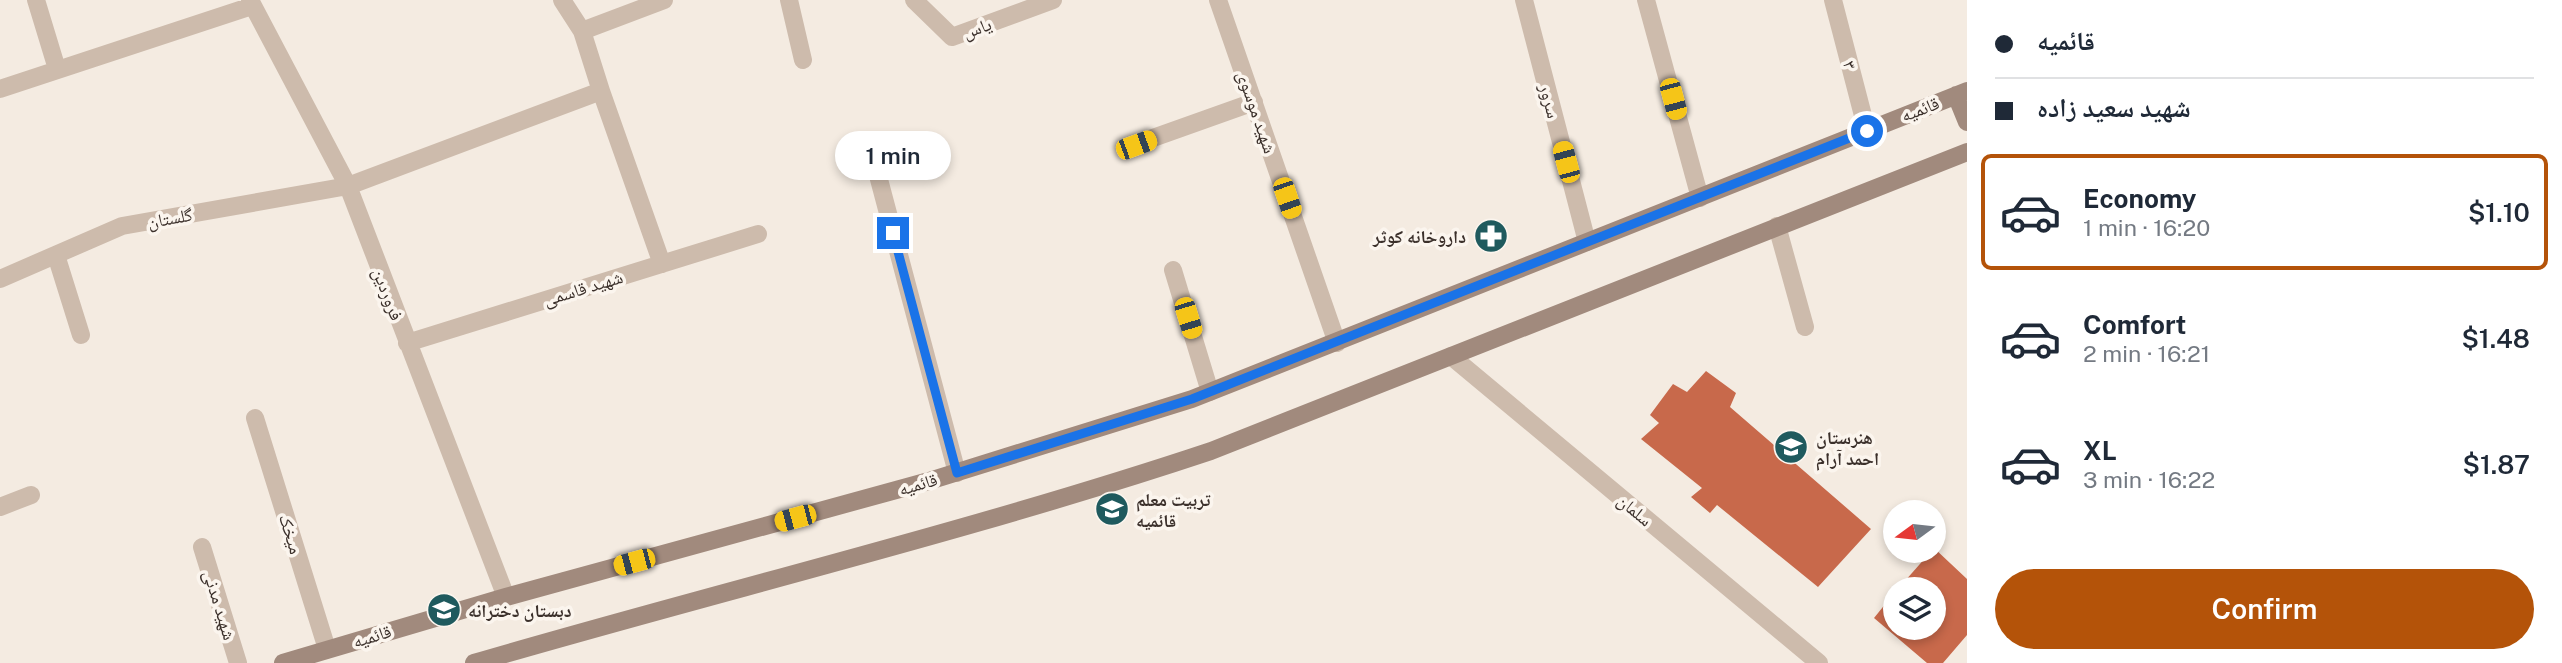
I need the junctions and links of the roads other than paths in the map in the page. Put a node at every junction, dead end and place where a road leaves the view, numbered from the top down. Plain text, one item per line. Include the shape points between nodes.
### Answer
1 (37, 0) edge
2 (562, 0) edge
3 (664, 0) edge
4 (789, 0) edge
5 (914, 0) edge
6 (1053, 0) edge
7 (1219, 0) edge
8 (1524, 0) edge
9 (1646, 0) edge
10 (1833, 0) edge
11 (251, 3) edge
12 (582, 31) junction
13 (803, 60) dead end
14 (57, 68) junction
15 (0, 89) edge
16 (601, 91) junction
17 (1962, 93) edge
18 (1254, 102) junction
19 (1967, 122) edge
20 (1867, 131) junction
21 (1136, 145) dead end
22 (1967, 152) edge
23 (872, 153) dead end
24 (348, 186) junction
25 (1700, 198) junction
26 (1777, 226) junction
27 (758, 234) dead end
28 (1587, 242) junction
29 (57, 255) junction
30 (662, 264) junction
31 (1173, 270) dead end
32 (0, 279) edge
33 (1805, 327) dead end
34 (81, 335) dead end
35 (407, 343) junction
36 (1337, 343) junction
37 (1451, 356) junction
38 (1210, 392) junction
39 (255, 418) dead end
40 (957, 473) junction
41 (31, 495) dead end
42 (0, 507) edge
43 (202, 547) dead end
44 (506, 597) junction
45 (327, 649) junction
46 (238, 663) edge
47 (284, 663) edge
48 (474, 663) edge
49 (1819, 663) edge

1 - 14 street
2 - 12 street
3 - 12 street
4 - 13 street
5 - 6 street, یاس via 952,37
7 - 18 street, شهید موسوی
8 - 28 street, سرور
9 - 25 street
10 - 20 street, ۳
11 - 14 street
11 - 24 street, فروردین
12 - 16 street
14 - 15 street
16 - 24 street, گلستان
16 - 30 street
17 - 19 main road
17 - 20 main road, قائمیه
18 - 21 street
18 - 36 street, شهید موسوی
20 - 25 main road, قائمیه
22 - 26 main road
23 - 40 street
24 - 29 street, گلستان via 121,226
24 - 35 street, فروردین
25 - 28 main road, قائمیه
26 - 33 street
26 - 37 main road
27 - 30 street, شهید قاسمی
28 - 36 main road, قائمیه
29 - 32 street, گلستان
29 - 34 street
30 - 35 street, شهید قاسمی
31 - 38 street
35 - 44 street, فروردین
36 - 38 main road, قائمیه
37 - 48 main road via 1211,450 1086,492
37 - 49 street, سلمان
38 - 40 main road, قائمیه
39 - 45 street, میخک
40 - 44 main road, قائمیه
41 - 42 street
43 - 46 street, شهید مدنی
44 - 45 main road, قائمیه
45 - 47 main road, قائمیه

